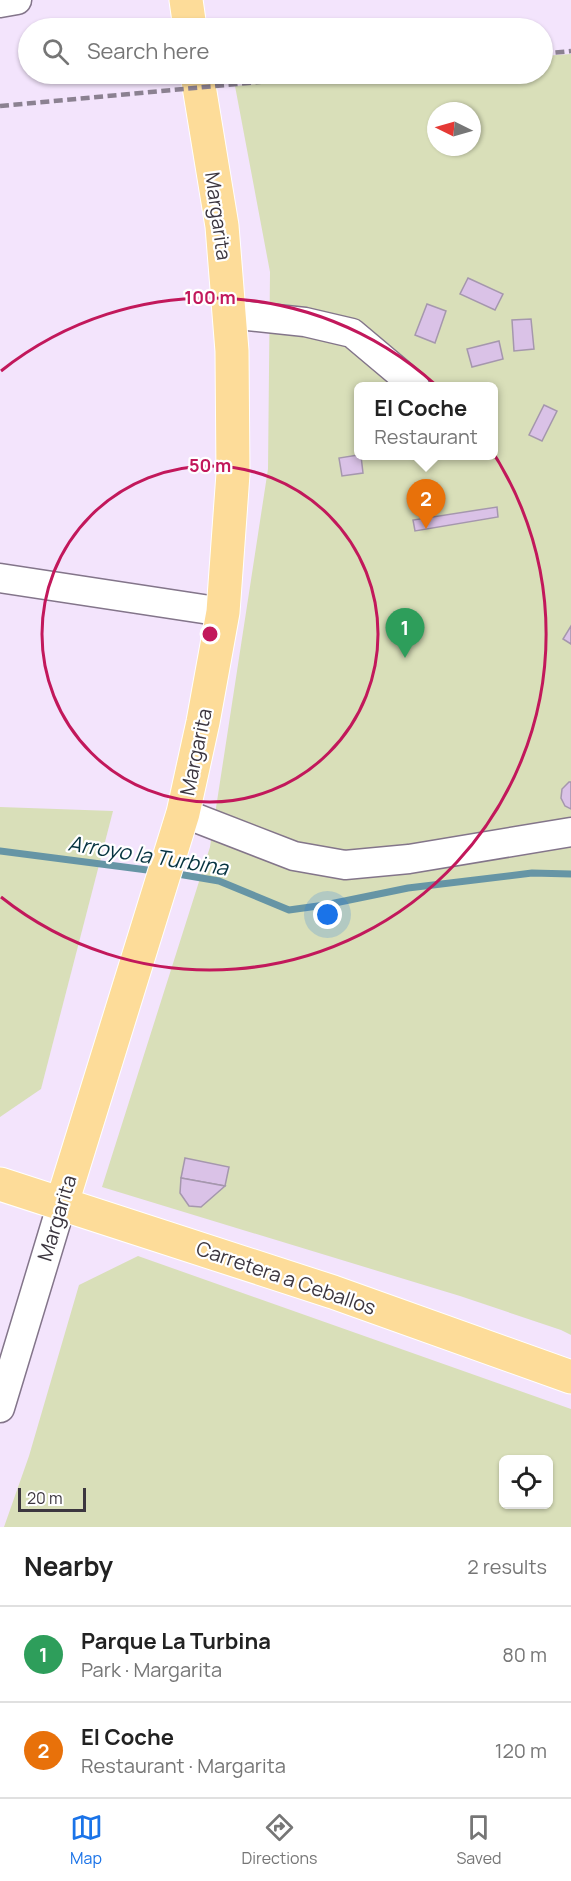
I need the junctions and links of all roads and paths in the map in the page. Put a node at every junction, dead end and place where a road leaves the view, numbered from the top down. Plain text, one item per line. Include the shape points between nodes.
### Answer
1 (17, 0) edge
2 (186, 0) edge
3 (0, 3) edge
4 (189, 18) edge
5 (198, 84) edge
6 (229, 314) junction
7 (409, 382) edge
8 (0, 578) edge
9 (223, 612) junction
10 (183, 813) junction
11 (571, 832) edge
12 (0, 1184) edge
13 (62, 1203) junction
14 (571, 1377) edge
15 (0, 1408) edge

1 - 3 street
2 - 4 main road
5 - 6 main road, Margarita via 222,226
6 - 7 street via 305,322 352,333
6 - 9 main road, Margarita via 233,474
8 - 9 street
9 - 10 main road, Margarita
10 - 11 street via 294,856 345,865 409,859
10 - 13 main road, Margarita
12 - 13 main road, Carretera a Ceballos
13 - 14 main road, Carretera a Ceballos
13 - 15 street, Margarita

